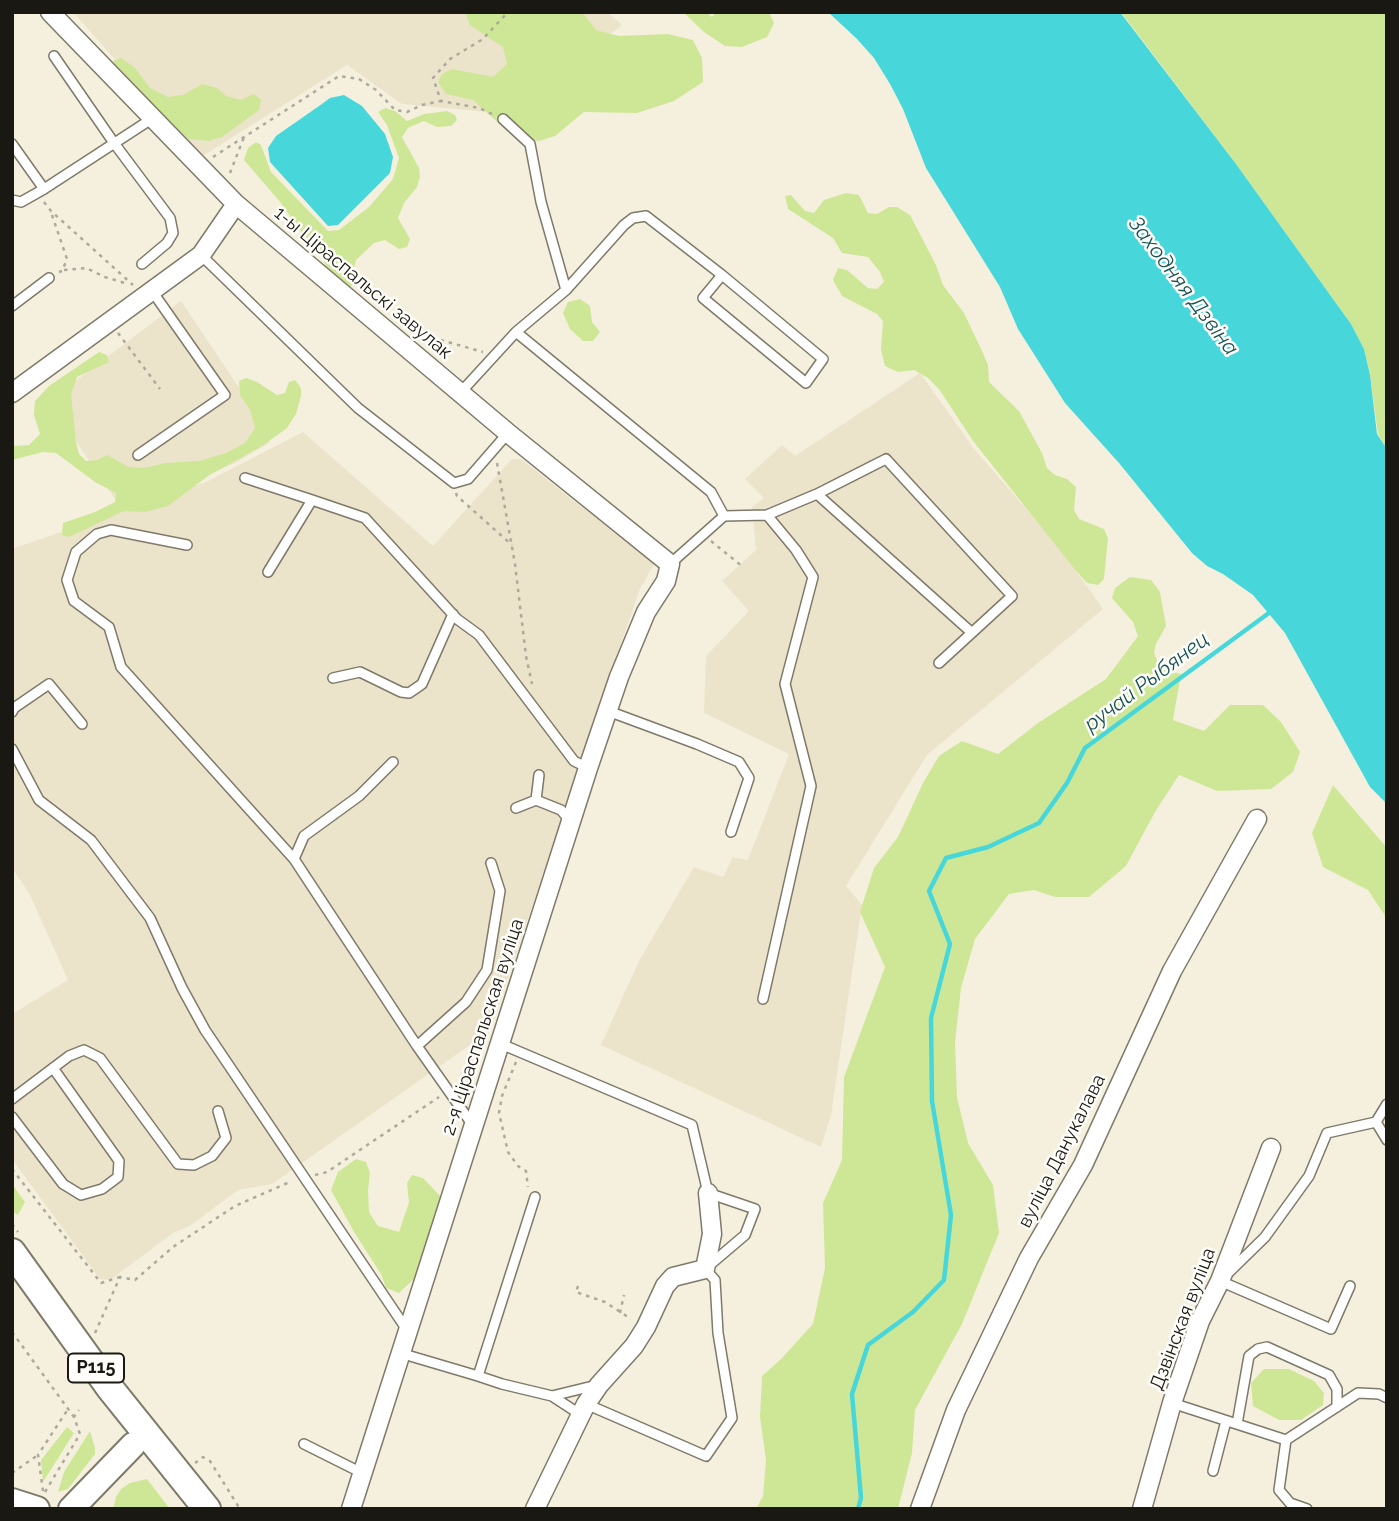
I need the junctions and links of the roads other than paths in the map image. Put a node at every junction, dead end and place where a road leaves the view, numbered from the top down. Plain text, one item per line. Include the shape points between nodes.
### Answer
1 (50, 12) edge
2 (54, 56) dead end
3 (153, 118) junction
4 (503, 119) road end
5 (114, 143) junction
6 (12, 144) edge
7 (40, 191) junction
8 (12, 200) edge
9 (236, 204) junction
10 (201, 255) junction
11 (142, 264) dead end
12 (722, 275) junction
13 (49, 278) road end
14 (154, 290) junction
15 (566, 290) junction
16 (12, 306) edge
17 (516, 332) junction
18 (461, 392) junction
19 (12, 393) edge
20 (508, 433) junction
21 (138, 455) dead end
22 (245, 478) dead end
23 (817, 495) junction
24 (312, 500) junction
25 (767, 515) junction
26 (724, 516) junction
27 (187, 545) dead end
28 (670, 564) junction
29 (268, 572) dead end
30 (453, 614) junction
31 (971, 632) junction
32 (939, 663) dead end
33 (333, 678) dead end
34 (608, 711) junction
35 (12, 712) edge
36 (82, 724) dead end
37 (12, 749) edge
38 (393, 762) dead end
39 (587, 768) junction
40 (539, 775) dead end
41 (536, 800) junction
42 (516, 808) dead end
43 (1257, 819) dead end
44 (571, 822) junction
45 (732, 832) dead end
46 (294, 859) junction
47 (491, 863) dead end
48 (763, 999) dead end
49 (500, 1044) junction
50 (417, 1046) junction
51 (53, 1068) junction
52 (12, 1099) edge
53 (1387, 1104) edge
54 (218, 1111) dead end
55 (12, 1117) edge
56 (1377, 1122) junction
57 (474, 1127) junction
58 (1387, 1140) edge
59 (1271, 1148) dead end
60 (708, 1193) junction
61 (535, 1197) road end
62 (12, 1252) edge
63 (705, 1269) junction
64 (12, 1281) edge
65 (1220, 1281) junction
66 (1350, 1286) dead end
67 (407, 1330) junction
68 (400, 1353) junction
69 (478, 1376) junction
70 (599, 1385) junction
71 (552, 1396) junction
72 (1387, 1398) edge
73 (1172, 1402) junction
74 (1337, 1407) junction
75 (584, 1410) junction
76 (1226, 1420) junction
77 (1237, 1424) junction
78 (141, 1440) junction
79 (1286, 1440) junction
80 (304, 1444) dead end
81 (1213, 1471) dead end
82 (362, 1473) junction
83 (12, 1501) edge
84 (37, 1509) edge
85 (71, 1509) edge
86 (186, 1509) edge
87 (207, 1509) edge
88 (351, 1509) edge
89 (535, 1509) edge
90 (920, 1509) edge
91 (1142, 1509) edge
92 (1307, 1509) edge

1 - 3 street, 1-ы Ціраспальскі завулак
2 - 5 lane
3 - 5 lane
3 - 9 street, 1-ы Ціраспальскі завулак
4 - 15 lane via 530,144
5 - 7 lane
5 - 11 lane via 170,218 173,233 167,243
6 - 7 lane
7 - 8 lane via 21,202
9 - 10 street
9 - 18 street, 1-ы Ціраспальскі завулак
10 - 14 street
10 - 20 lane via 358,408 454,482 468,479
12 - 12 lane via 703,299 806,383 823,359
12 - 15 lane via 646,216 624,225
13 - 16 lane
14 - 19 street
14 - 21 lane via 225,395
15 - 17 lane
17 - 18 lane
17 - 26 lane via 711,492
18 - 20 street, 1-ы Ціраспальскі завулак
20 - 28 street, 1-ы Ціраспальскі завулак
22 - 24 lane
23 - 25 lane
23 - 31 lane
23 - 31 lane via 886,459 1012,596
24 - 29 lane
24 - 30 lane via 365,518
25 - 26 lane
25 - 48 lane via 813,577 785,684 811,786
26 - 28 lane
27 - 46 lane via 111,530 96,534 76,552 67,580 74,601 109,627 121,667
28 - 34 street, 2-я Ціраспальская вуліца
30 - 33 lane via 422,684 409,693 360,672
30 - 39 lane via 480,635 574,761
31 - 32 lane
34 - 39 street, 2-я Ціраспальская вуліца
34 - 45 lane via 739,762 749,778
35 - 36 lane via 49,684
37 - 67 lane via 39,800 91,840 150,918 205,1030
38 - 46 lane via 359,796 304,836
39 - 44 street, 2-я Ціраспальская вуліца
40 - 41 lane
41 - 42 lane
41 - 44 lane via 561,810
43 - 90 street, вуліца Данукалава via 1172,971 1083,1165 1024,1270 956,1410
44 - 49 street, 2-я Ціраспальская вуліца
46 - 50 lane
47 - 50 lane via 500,891 486,970 466,1002
49 - 57 street, 2-я Ціраспальская вуліца
49 - 60 lane via 692,1125
50 - 57 lane
51 - 52 lane
51 - 54 lane via 84,1050 100,1058 178,1164 194,1166 212,1156 226,1138
51 - 55 lane via 118,1161 117,1177 102,1189 81,1195 63,1184
53 - 56 lane
56 - 58 lane
56 - 65 lane via 1327,1133 1309,1176 1265,1237
57 - 67 street, 2-я Ціраспальская вуліца
59 - 65 street, Дзвінская вуліца
60 - 63 street via 712,1234
60 - 63 lane via 755,1209 745,1235
61 - 69 lane
62 - 78 main road, Р115 via 109,1387
63 - 70 street via 673,1277 634,1346
63 - 75 lane via 715,1280 718,1333 733,1418 706,1456
64 - 78 main road, Р115
65 - 66 lane via 1331,1328
65 - 73 street, Дзвінская вуліца via 1200,1321
67 - 68 street, 2-я Ціраспальская вуліца
68 - 69 lane
68 - 82 street, 2-я Ціраспальская вуліца
69 - 71 lane
70 - 71 lane
70 - 75 street
71 - 75 lane
72 - 74 lane via 1358,1393
73 - 76 lane
73 - 91 street, Дзвінская вуліца
74 - 77 lane via 1337,1389 1329,1376 1267,1347 1250,1356
74 - 79 lane
75 - 89 street
76 - 77 lane
76 - 81 lane
77 - 79 lane
78 - 85 main road
78 - 86 main road, Р115
78 - 87 main road, Р115
79 - 92 lane via 1279,1490 1290,1503
80 - 82 lane
82 - 88 street, 2-я Ціраспальская вуліца
83 - 84 main road

